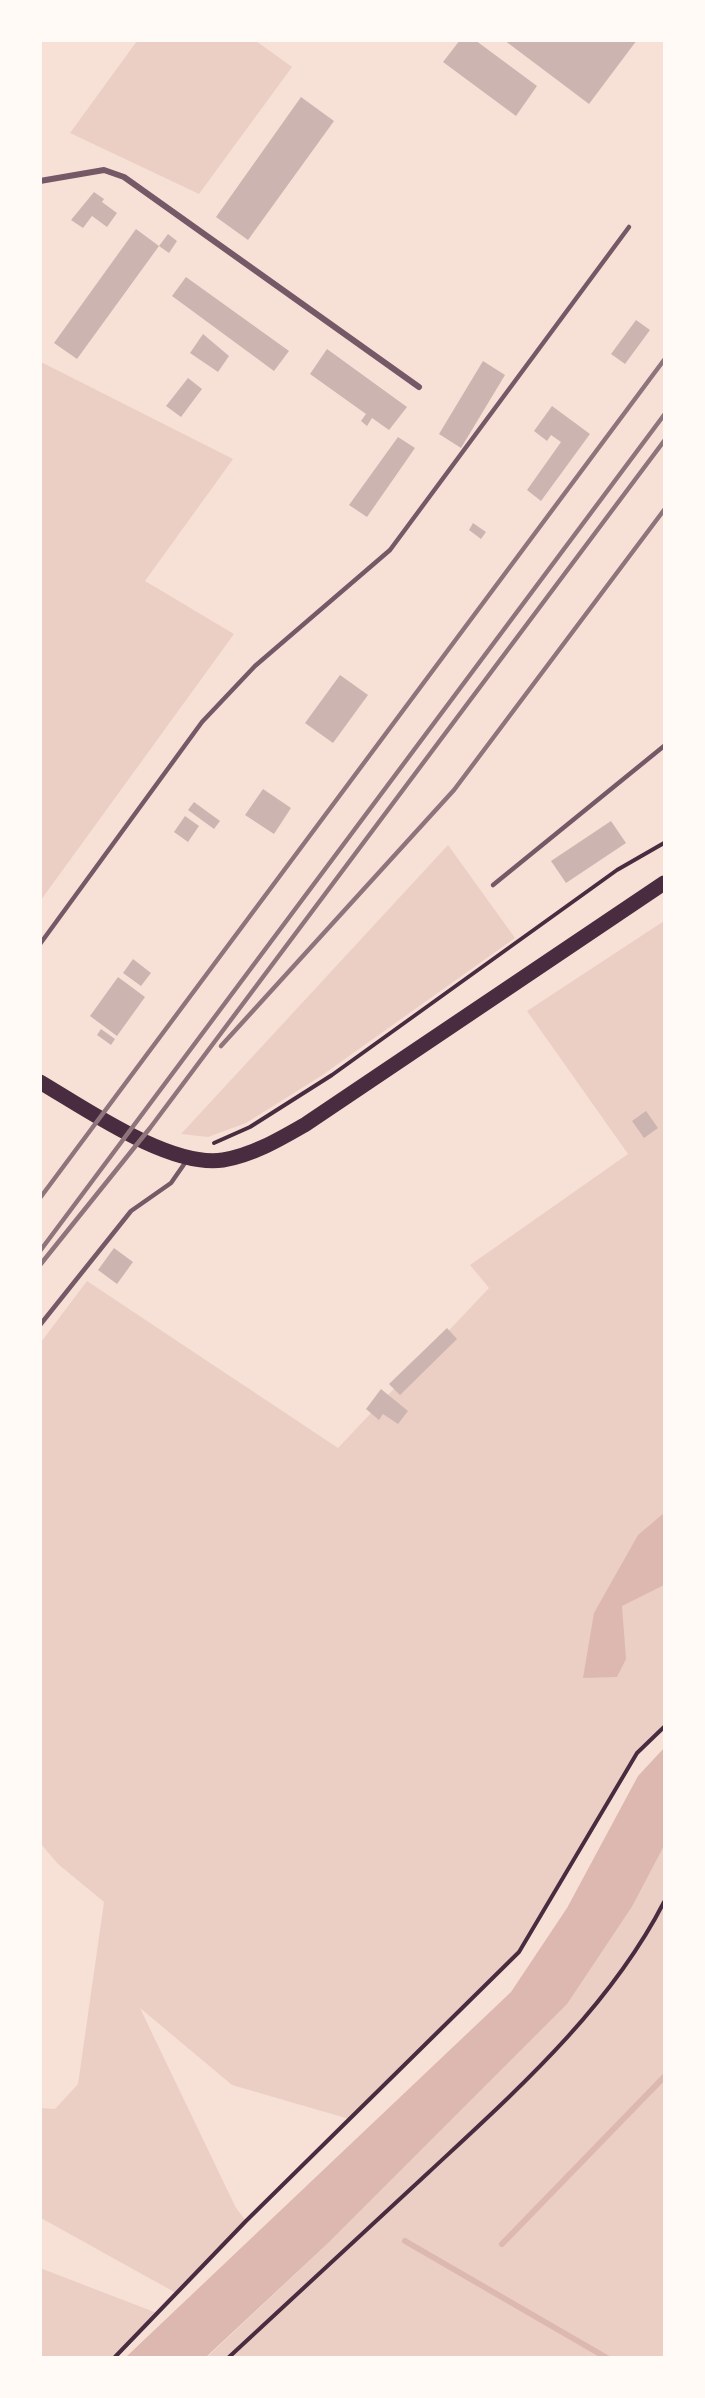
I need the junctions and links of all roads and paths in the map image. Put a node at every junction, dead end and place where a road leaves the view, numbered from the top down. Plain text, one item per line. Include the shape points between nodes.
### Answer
1 (40, 181) edge
2 (629, 227) dead end
3 (419, 387) dead end
4 (664, 746) edge
5 (664, 843) edge
6 (664, 883) edge
7 (493, 885) dead end
8 (40, 944) edge
9 (40, 1082) edge
10 (194, 1160) junction
11 (40, 1325) edge
12 (664, 1726) edge
13 (664, 1902) edge
14 (114, 2358) edge
15 (228, 2358) edge

1 - 3 street via 104,170 124,177
2 - 8 lane via 390,550 255,666 202,722
4 - 7 lane
5 - 10 path via 617,870 332,1075 250,1127 215,1142
6 - 10 main road via 306,1124 246,1154 222,1160
9 - 10 main road via 142,1140
10 - 11 lane via 171,1183 131,1212
12 - 14 path via 637,1753 519,1952 246,2221
13 - 15 path via 653,1925 592,2009 521,2087

